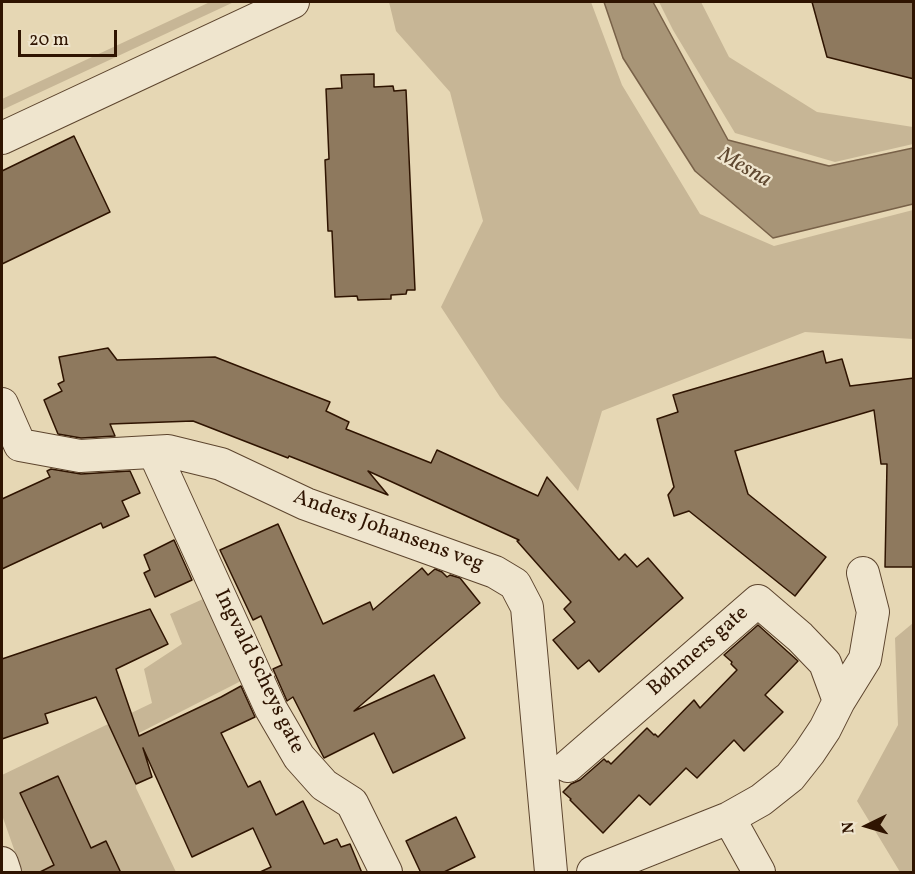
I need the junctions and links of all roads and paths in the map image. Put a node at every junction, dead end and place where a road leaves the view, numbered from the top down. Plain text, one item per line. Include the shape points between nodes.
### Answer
1 (293, 2) edge
2 (2, 138) edge
3 (2, 404) edge
4 (154, 452) junction
5 (863, 573) dead end
6 (839, 701) junction
7 (568, 766) dead end
8 (729, 818) junction
9 (2, 863) edge
10 (598, 870) edge
11 (5, 873) edge
12 (386, 873) edge
13 (551, 873) edge
14 (759, 873) edge

1 - 2 street
3 - 4 street, Anders Johansens veg via 20,445 80,456
4 - 12 street, Ingvald Scheys gate via 271,709 299,757 324,785 352,803
4 - 13 street, Anders Johansens veg via 168,451 221,464 306,504 495,572 515,584 527,607
5 - 6 street via 873,612 865,659
6 - 7 street, Bøhmers gate via 825,663 758,601
6 - 8 street via 825,729 790,777
8 - 10 street
8 - 14 street
9 - 11 street

